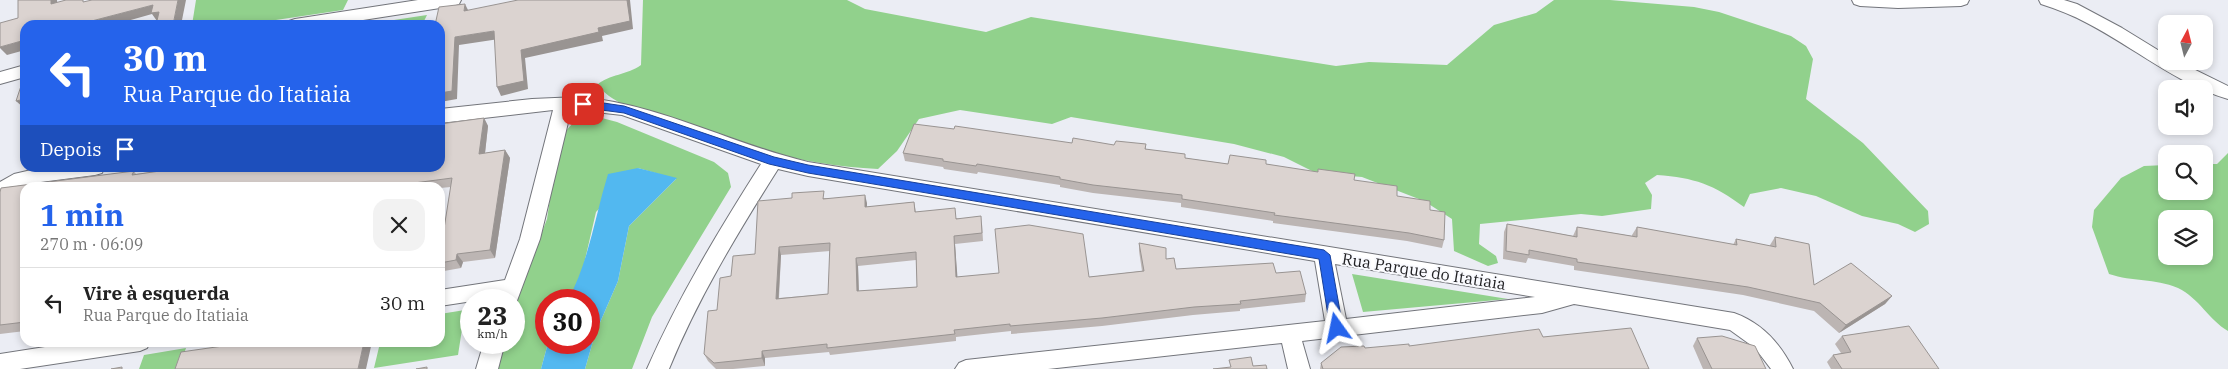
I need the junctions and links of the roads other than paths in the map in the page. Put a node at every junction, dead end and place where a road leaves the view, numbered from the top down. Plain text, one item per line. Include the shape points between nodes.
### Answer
1 (453, 0) edge
2 (1860, 0) edge
3 (1961, 0) edge
4 (2047, 0) edge
5 (1938, 1) edge
6 (417, 3) edge
7 (399, 4) edge
8 (376, 6) edge
9 (316, 20) edge
10 (20, 72) edge
11 (0, 78) edge
12 (2228, 92) edge
13 (564, 104) junction
14 (445, 116) edge
15 (773, 161) junction
16 (68, 172) edge
17 (1, 190) edge
18 (1324, 255) junction
19 (511, 289) edge
20 (1576, 296) junction
21 (460, 297) edge
22 (445, 298) edge
23 (1337, 328) junction
24 (1290, 335) junction
25 (108, 347) edge
26 (491, 354) edge
27 (0, 364) edge
28 (487, 369) edge
29 (658, 369) edge
30 (966, 369) edge
31 (1299, 369) edge
32 (1782, 369) edge

1 - 6 street
2 - 5 street via 1893,4
3 - 5 street
4 - 12 street via 2086,16 2213,88
6 - 7 street
7 - 8 street
8 - 9 street
10 - 11 street
13 - 14 street, Rua Parque do Itatiaia
13 - 15 street, Rua Parque do Itatiaia via 624,110
13 - 19 street via 530,239
15 - 18 street, Rua Parque do Itatiaia
15 - 29 street via 719,246 677,324
16 - 17 street via 13,182
18 - 20 street, Rua Parque do Itatiaia
18 - 23 street
20 - 23 street via 1542,305
20 - 32 street, Rua Parque do Itatiaia via 1734,322 1758,336 1777,356
21 - 22 street
23 - 24 street
24 - 30 street
24 - 31 street
25 - 27 street
26 - 28 street

